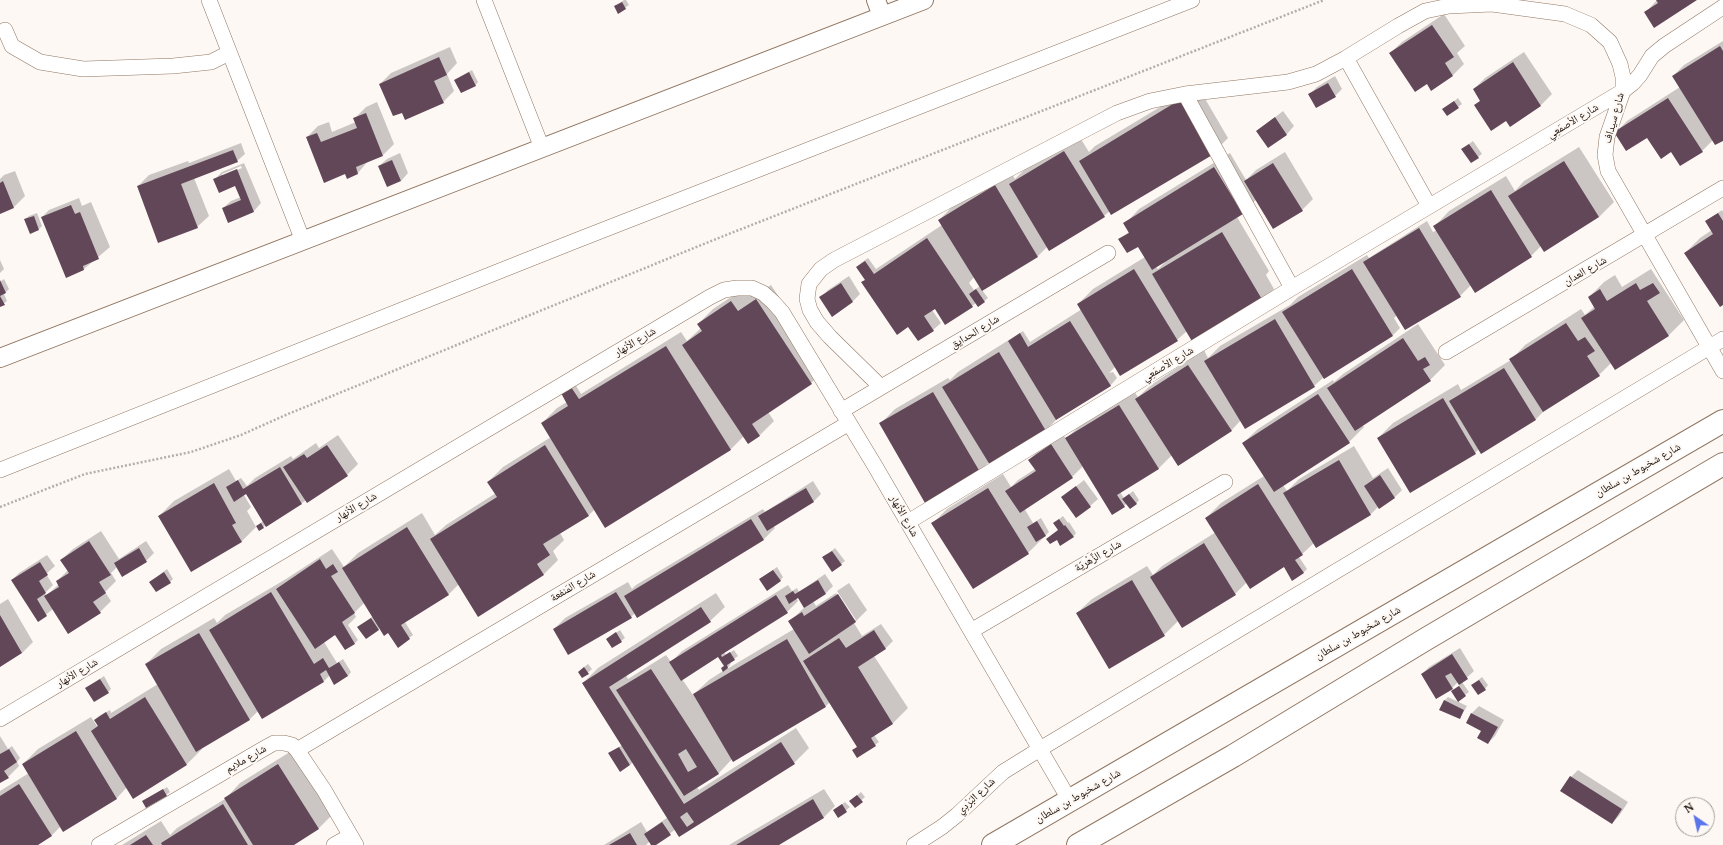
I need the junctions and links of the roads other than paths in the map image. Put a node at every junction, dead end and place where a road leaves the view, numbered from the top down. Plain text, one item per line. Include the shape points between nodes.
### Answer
1 (209, 0) edge
2 (484, 0) edge
3 (924, 0) edge
4 (1192, 0) edge
5 (1723, 7) edge
6 (879, 8) edge
7 (5, 30) dead end
8 (229, 53) junction
9 (1346, 58) junction
10 (1623, 91) junction
11 (1185, 94) junction
12 (542, 148) junction
13 (1723, 188) edge
14 (1429, 206) junction
15 (1645, 236) junction
16 (303, 241) junction
17 (1108, 253) dead end
18 (1292, 288) junction
19 (1723, 339) edge
20 (1709, 347) junction
21 (1446, 352) dead end
22 (0, 358) edge
23 (1723, 371) edge
24 (881, 387) junction
25 (845, 417) junction
26 (1723, 421) edge
27 (1723, 464) edge
28 (0, 470) edge
29 (1226, 482) dead end
30 (908, 522) junction
31 (971, 631) junction
32 (0, 719) edge
33 (1040, 748) junction
34 (297, 750) junction
35 (1070, 801) junction
36 (353, 840) edge
37 (99, 845) edge
38 (334, 845) edge
39 (914, 845) edge
40 (993, 845) edge
41 (1078, 845) edge

1 - 8 street
2 - 12 street
3 - 6 street
4 - 28 street via 567,244
5 - 10 street, شارع الأصمَعِي via 1660,49 1652,56 1640,75
6 - 12 street
7 - 8 street via 12,46 40,62 83,69 211,62
8 - 16 street
9 - 10 street, شارع سيداف via 1425,11 1450,6 1492,4 1565,14 1591,25 1610,42 1620,64
9 - 11 street, شارع سيداف via 1316,74 1288,82
9 - 14 street
10 - 14 street, شارع الأصمَعِي
10 - 15 street, شارع سيداف via 1607,137 1605,155 1608,171
11 - 18 street
11 - 24 street, شارع سيداف via 1150,101 1117,113 821,269 809,284 807,299 810,310 830,337
12 - 16 street
13 - 15 street, شارع العدان
14 - 18 street, شارع الأصمَعِي
15 - 20 street, شارع سيداف
15 - 21 street, شارع العدان
16 - 22 street
17 - 24 street, شارع الحدايق
18 - 30 street, شارع الأصمَعِي
19 - 20 street, شارع البَرْدِي
20 - 23 street, شارع سيداف
20 - 33 street, شارع البَرْدِي
24 - 25 street, شارع الحدايق
25 - 30 street, شارع الأنهار
25 - 32 street, شارع الأنهار via 782,312 773,302 752,288 724,290
25 - 34 street, شارع المَنفعة
26 - 35 main road, شارع شخبوط بن سلطان
27 - 41 main road
29 - 31 street, شارع الزَّهْريّة
30 - 31 street, شارع الأنهار
31 - 33 street, شارع الأنهار
33 - 35 street, شارع الأنهار
33 - 39 street, شارع البَرْدِي via 1003,772 957,815
34 - 36 street
34 - 37 street, شارع ملايم via 292,745 274,743
35 - 40 main road, شارع شخبوط بن سلطان
36 - 38 street

